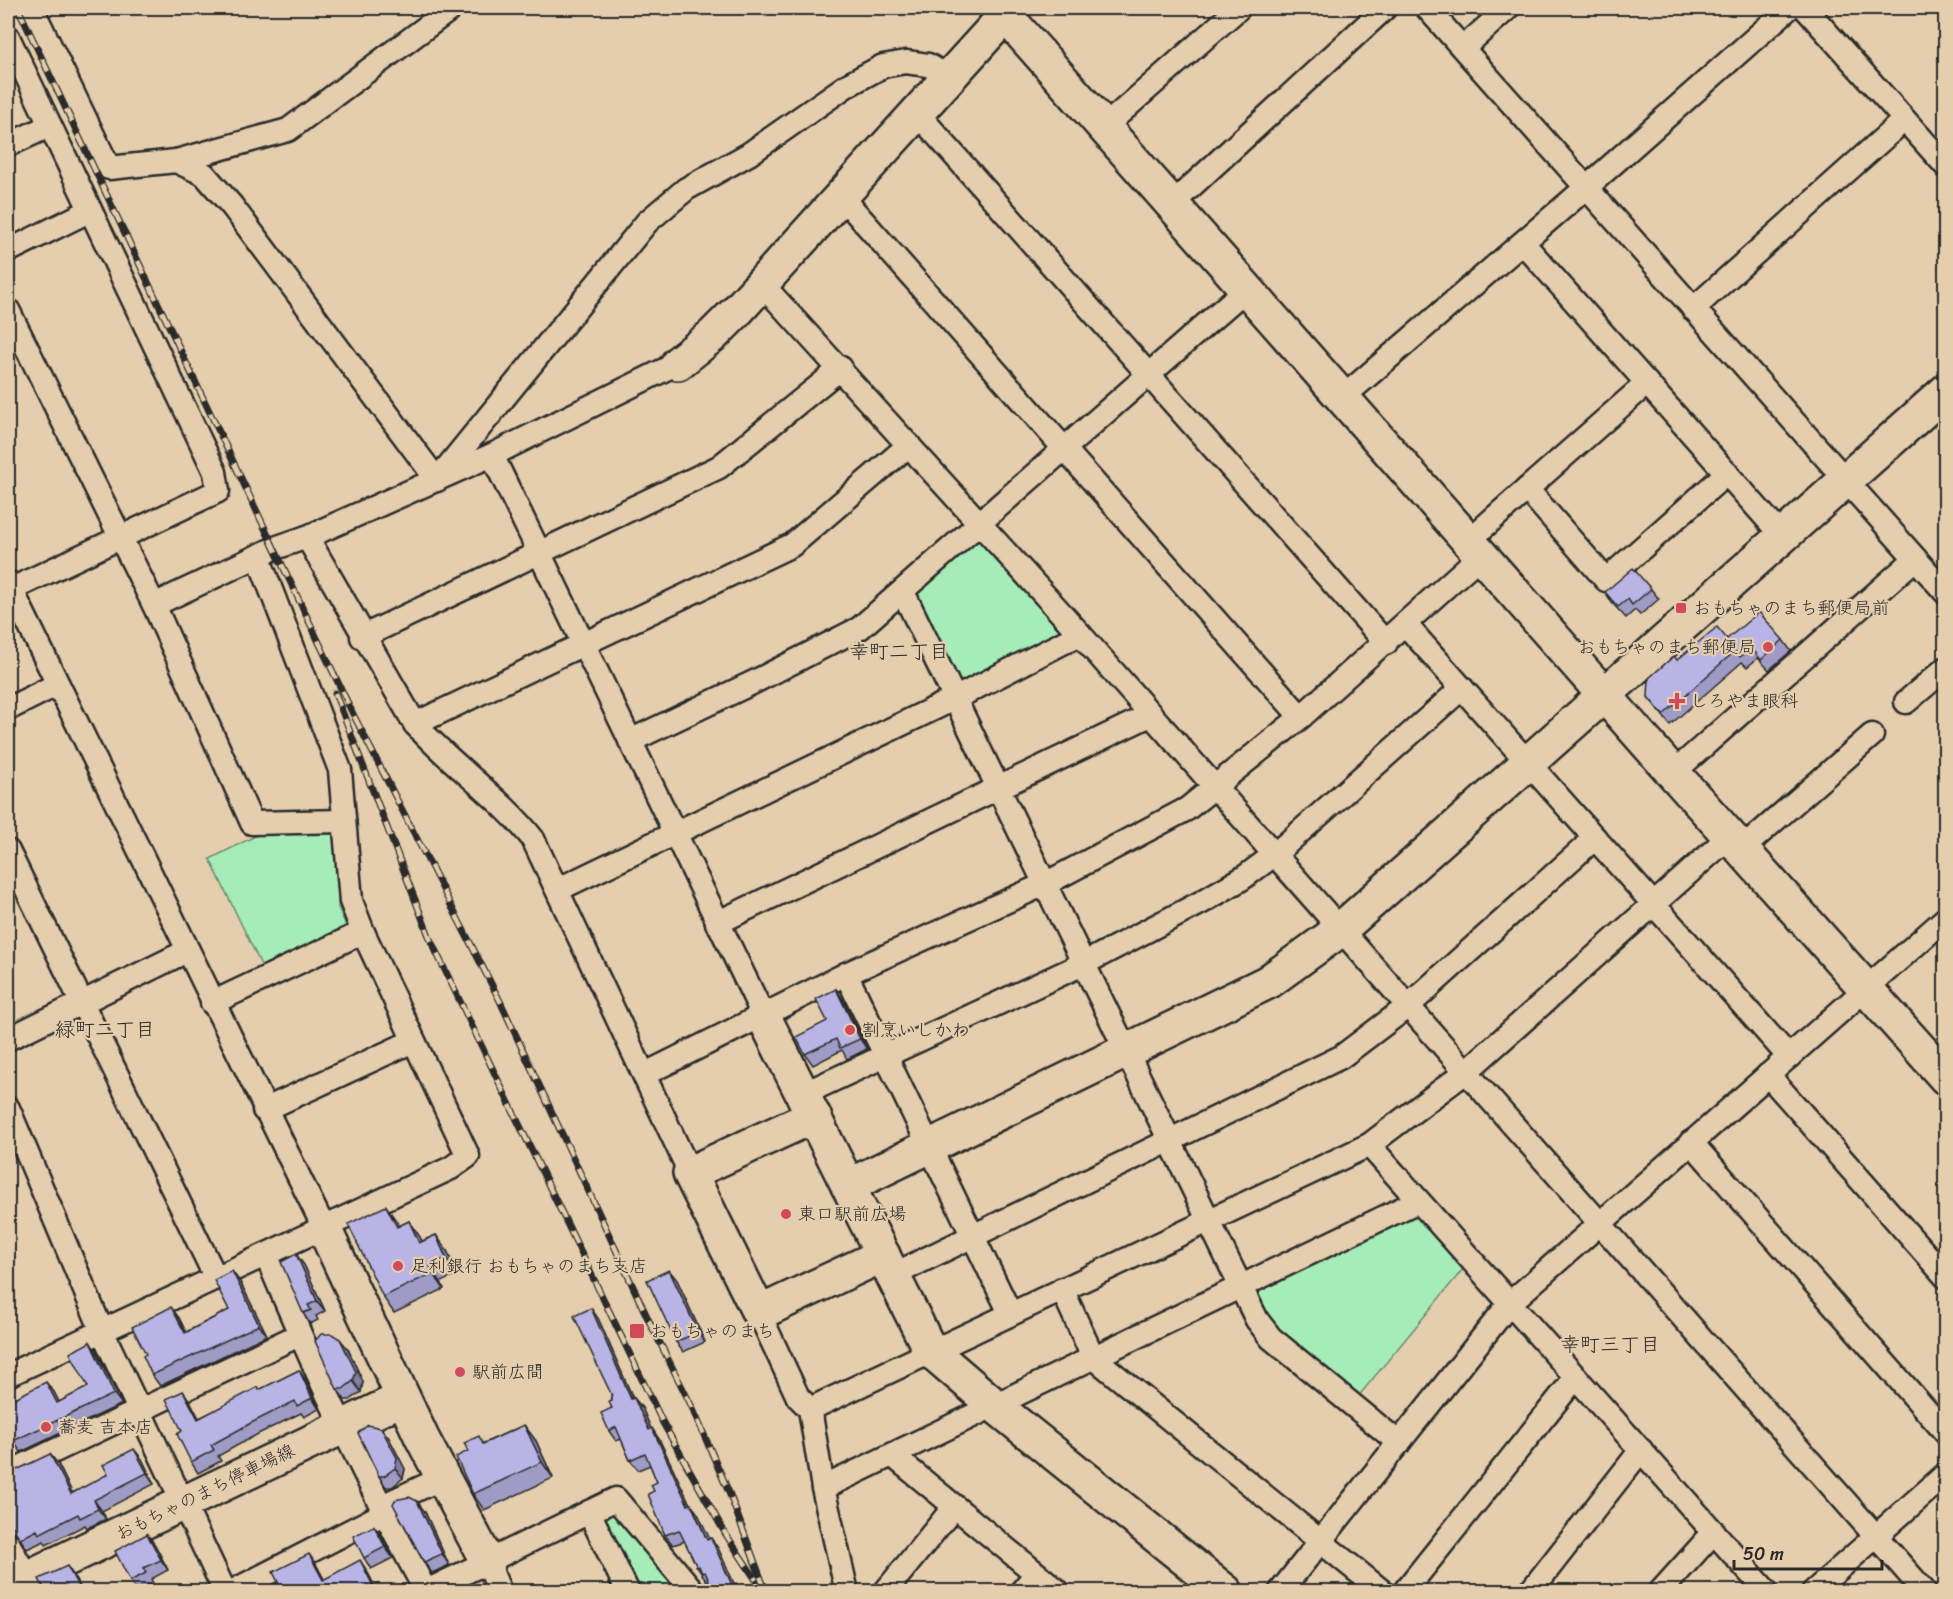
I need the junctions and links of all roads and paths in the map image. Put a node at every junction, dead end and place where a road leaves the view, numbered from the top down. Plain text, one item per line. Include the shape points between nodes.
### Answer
1 (32, 8) edge
2 (452, 8) edge
3 (1239, 8) edge
4 (1385, 8) edge
5 (1427, 8) edge
6 (1508, 8) edge
7 (1789, 8) edge
8 (1804, 8) edge
9 (1005, 10) edge
10 (8, 37) edge
11 (1462, 48) junction
12 (949, 77) junction
13 (918, 114) junction
14 (1905, 120) junction
15 (49, 126) junction
16 (1103, 128) junction
17 (1938, 142) edge
18 (8, 145) edge
19 (177, 161) junction
20 (1946, 166) edge
21 (1587, 187) junction
22 (842, 197) junction
23 (1171, 206) junction
24 (89, 211) junction
25 (1523, 243) junction
26 (8, 251) edge
27 (762, 284) junction
28 (1246, 289) junction
29 (1693, 309) junction
30 (8, 310) edge
31 (678, 363) joint
32 (841, 368) junction
33 (1148, 375) junction
34 (1647, 383) junction
35 (1946, 391) edge
36 (1342, 398) junction
37 (909, 445) junction
38 (1065, 448) junction
39 (492, 455) junction
40 (1727, 473) junction
41 (437, 480) junction
42 (1844, 482) junction
43 (1527, 489) junction
44 (979, 524) junction
45 (121, 536) junction
46 (307, 537) junction
47 (1783, 537) junction
48 (1474, 548) junction
49 (538, 552) junction
50 (258, 556) junction
51 (1915, 559) junction
52 (9, 588) edge
53 (903, 592) junction
54 (1946, 593) edge
55 (154, 605) junction
56 (1406, 625) junction
57 (1080, 634) junction
58 (362, 637) junction
59 (1386, 643) junction
60 (584, 645) junction
61 (1946, 668) edge
62 (57, 686) junction
63 (1462, 688) junction
64 (1605, 695) junction
65 (956, 698) junction
66 (1906, 702) dead end
67 (8, 709) edge
68 (1150, 715) junction
69 (1301, 717) junction
70 (415, 724) junction
71 (1872, 735) dead end
72 (630, 741) junction
73 (1530, 764) junction
74 (1673, 773) junction
75 (1000, 788) junction
76 (1216, 788) junction
77 (344, 821) junction
78 (675, 833) junction
79 (1595, 838) junction
80 (1736, 842) junction
81 (8, 850) edge
82 (1274, 855) junction
83 (1047, 883) junction
84 (559, 889) junction
85 (1652, 903) junction
86 (1946, 918) edge
87 (717, 923) junction
88 (1340, 930) junction
89 (363, 932) junction
90 (187, 951) junction
91 (1086, 963) junction
92 (846, 974) junction
93 (1867, 988) junction
94 (82, 1003) junction
95 (212, 1003) junction
96 (1407, 1007) junction
97 (763, 1015) junction
98 (8, 1039) edge
99 (413, 1041) junction
100 (1126, 1049) junction
101 (885, 1056) junction
102 (1789, 1057) junction
103 (1467, 1071) junction
104 (645, 1074) junction
105 (1768, 1075) junction
106 (1946, 1078) edge
107 (808, 1105) junction
108 (8, 1108) edge
109 (264, 1110) junction
110 (1170, 1140) junction
111 (1691, 1142) junction
112 (1369, 1145) junction
113 (930, 1146) junction
114 (690, 1173) junction
115 (848, 1186) junction
116 (1418, 1201) junction
117 (1209, 1221) junction
118 (1601, 1223) junction
119 (324, 1228) junction
120 (973, 1236) junction
121 (266, 1255) junction
122 (888, 1265) junction
123 (1946, 1277) edge
124 (216, 1278) junction
125 (1241, 1286) junction
126 (1062, 1289) junction
127 (1510, 1303) junction
128 (759, 1312) junction
129 (1010, 1313) junction
130 (102, 1331) junction
131 (300, 1335) junction
132 (930, 1350) junction
133 (1093, 1357) junction
134 (9, 1371) edge
135 (1576, 1377) junction
136 (403, 1398) junction
137 (994, 1406) junction
138 (810, 1409) junction
139 (139, 1412) junction
140 (344, 1426) junction
141 (1946, 1433) edge
142 (1399, 1443) junction
143 (1641, 1450) junction
144 (892, 1455) junction
145 (8, 1473) edge
146 (1946, 1474) edge
147 (442, 1478) junction
148 (824, 1488) junction
149 (183, 1502) junction
150 (954, 1507) junction
151 (383, 1510) junction
152 (589, 1512) junction
153 (1714, 1532) junction
154 (1876, 1535) junction
155 (1319, 1541) junction
156 (8, 1542) edge
157 (1036, 1574) junction
158 (494, 1577) edge
159 (23, 1585) edge
160 (426, 1591) edge
161 (225, 1592) edge
162 (231, 1592) edge
163 (628, 1592) edge
164 (694, 1592) edge
165 (847, 1592) edge
166 (885, 1592) edge
167 (1021, 1592) edge
168 (1059, 1592) edge
169 (1226, 1592) edge
170 (1280, 1592) edge
171 (1383, 1592) edge
172 (1404, 1592) edge
173 (1530, 1592) edge
174 (1660, 1592) edge
175 (1767, 1592) edge
176 (1813, 1592) edge
177 (1925, 1592) edge

1 - 19 street via 109,168
2 - 19 street via 288,130
3 - 16 street
4 - 23 street
5 - 11 street
6 - 11 street
7 - 21 street
8 - 14 street
9 - 12 street
9 - 16 street
10 - 15 street
11 - 21 street
12 - 13 street
12 - 41 street via 928,65 906,62 883,66 846,86 749,154 686,189 647,222
13 - 22 street
13 - 33 street
14 - 17 street
14 - 29 street
15 - 18 street
15 - 24 street
16 - 23 street
17 - 20 street
19 - 41 street via 204,174 232,206
21 - 25 street
21 - 29 street
22 - 27 street
22 - 38 street
23 - 28 street
24 - 26 street
24 - 45 street via 215,472 218,491
25 - 34 street
25 - 36 street
27 - 31 street via 713,335
27 - 32 street
28 - 33 street
28 - 36 street
29 - 42 street
30 - 45 street
31 - 39 street
32 - 37 street
32 - 49 street via 720,467
33 - 38 street
33 - 59 street
34 - 40 street
34 - 43 street
35 - 42 street
36 - 48 street
37 - 44 street
37 - 60 street via 792,545
38 - 44 street
38 - 69 street
39 - 41 street
39 - 49 street
40 - 43 street via 1606,580
40 - 47 street
41 - 46 street
42 - 47 street
42 - 51 street
43 - 48 street
44 - 53 street
44 - 57 street
45 - 52 street
45 - 55 street
46 - 50 street
46 - 58 street
47 - 64 street
48 - 56 street
48 - 64 street
49 - 58 street
49 - 60 street
50 - 55 street
50 - 77 street via 340,770
51 - 54 street
51 - 74 street
52 - 62 street
53 - 65 street
53 - 72 street via 860,628
55 - 77 street via 252,822
56 - 59 street
56 - 63 street
57 - 65 street
57 - 68 street
58 - 70 street
59 - 69 street
60 - 70 street
60 - 72 street
61 - 66 street
62 - 67 street
62 - 90 street
63 - 73 street
63 - 82 street
64 - 73 street
64 - 74 street
65 - 75 street
65 - 78 street
68 - 75 street
68 - 76 street
69 - 76 street
70 - 84 street via 439,751 521,823 534,839
71 - 80 street
72 - 78 street
73 - 79 street
73 - 88 street
74 - 80 street
75 - 83 street
75 - 87 street
76 - 82 street
76 - 83 street via 1144,834
77 - 89 street via 351,901
78 - 84 street
78 - 87 street
79 - 85 street
79 - 96 street
80 - 85 street
80 - 93 street
81 - 94 street
82 - 88 street
82 - 91 street via 1210,897
83 - 91 street
83 - 92 street
84 - 104 street
85 - 102 street
85 - 103 street
86 - 93 street
87 - 97 street
88 - 96 street
88 - 100 street via 1268,982
89 - 95 street
89 - 99 street
90 - 94 street
90 - 95 street
91 - 100 street
91 - 101 street
92 - 97 street
92 - 101 street
93 - 102 street
93 - 106 street
94 - 98 street
94 - 124 street
95 - 109 street
96 - 103 street via 1453,1061
96 - 110 street via 1341,1056
97 - 104 street
97 - 107 street
99 - 109 street
99 - 119 street via 468,1156 451,1168
100 - 110 street
100 - 113 street
101 - 107 street
101 - 113 street
102 - 105 street
103 - 112 street
103 - 118 street
104 - 114 street
105 - 111 street
105 - 123 street
107 - 114 street
107 - 115 street
108 - 130 street
109 - 119 street
110 - 117 street
110 - 120 street
111 - 118 street
111 - 141 street
112 - 116 street
112 - 117 street
113 - 115 street
113 - 120 street
114 - 128 street
115 - 122 street
116 - 125 street
116 - 127 street
117 - 125 street
117 - 126 street
118 - 127 street
118 - 154 street
119 - 121 street
119 - 136 street
120 - 122 street
120 - 129 street
121 - 124 street
121 - 131 street
122 - 128 street
122 - 132 street
124 - 130 street
125 - 133 street
125 - 142 street via 1257,1320 1271,1338
126 - 129 street
126 - 133 street
127 - 135 street
127 - 142 street
128 - 138 street via 798,1398
129 - 132 street
130 - 134 street
130 - 139 street
131 - 139 street
131 - 140 street
132 - 137 street
132 - 138 street
133 - 137 street
133 - 155 street
135 - 143 street
135 - 172 street
136 - 140 street, おもちゃのまち停車場線
136 - 147 street
137 - 144 street
137 - 169 street
138 - 148 street
139 - 145 street
139 - 149 street
140 - 149 street, おもちゃのまち停車場線
140 - 151 street
142 - 155 street
143 - 153 street
143 - 173 street
144 - 148 street
144 - 150 street
146 - 154 street
147 - 151 street
147 - 158 street
148 - 165 street
149 - 159 street, おもちゃのまち停車場線
149 - 161 street
150 - 157 street
150 - 166 street
151 - 160 street
151 - 162 street
152 - 158 street
152 - 163 street
152 - 164 street via 616,1499
153 - 174 street
153 - 175 street
154 - 176 street
154 - 177 street
155 - 170 street
155 - 171 street
156 - 159 street
157 - 167 street
157 - 168 street
158 - 160 street

